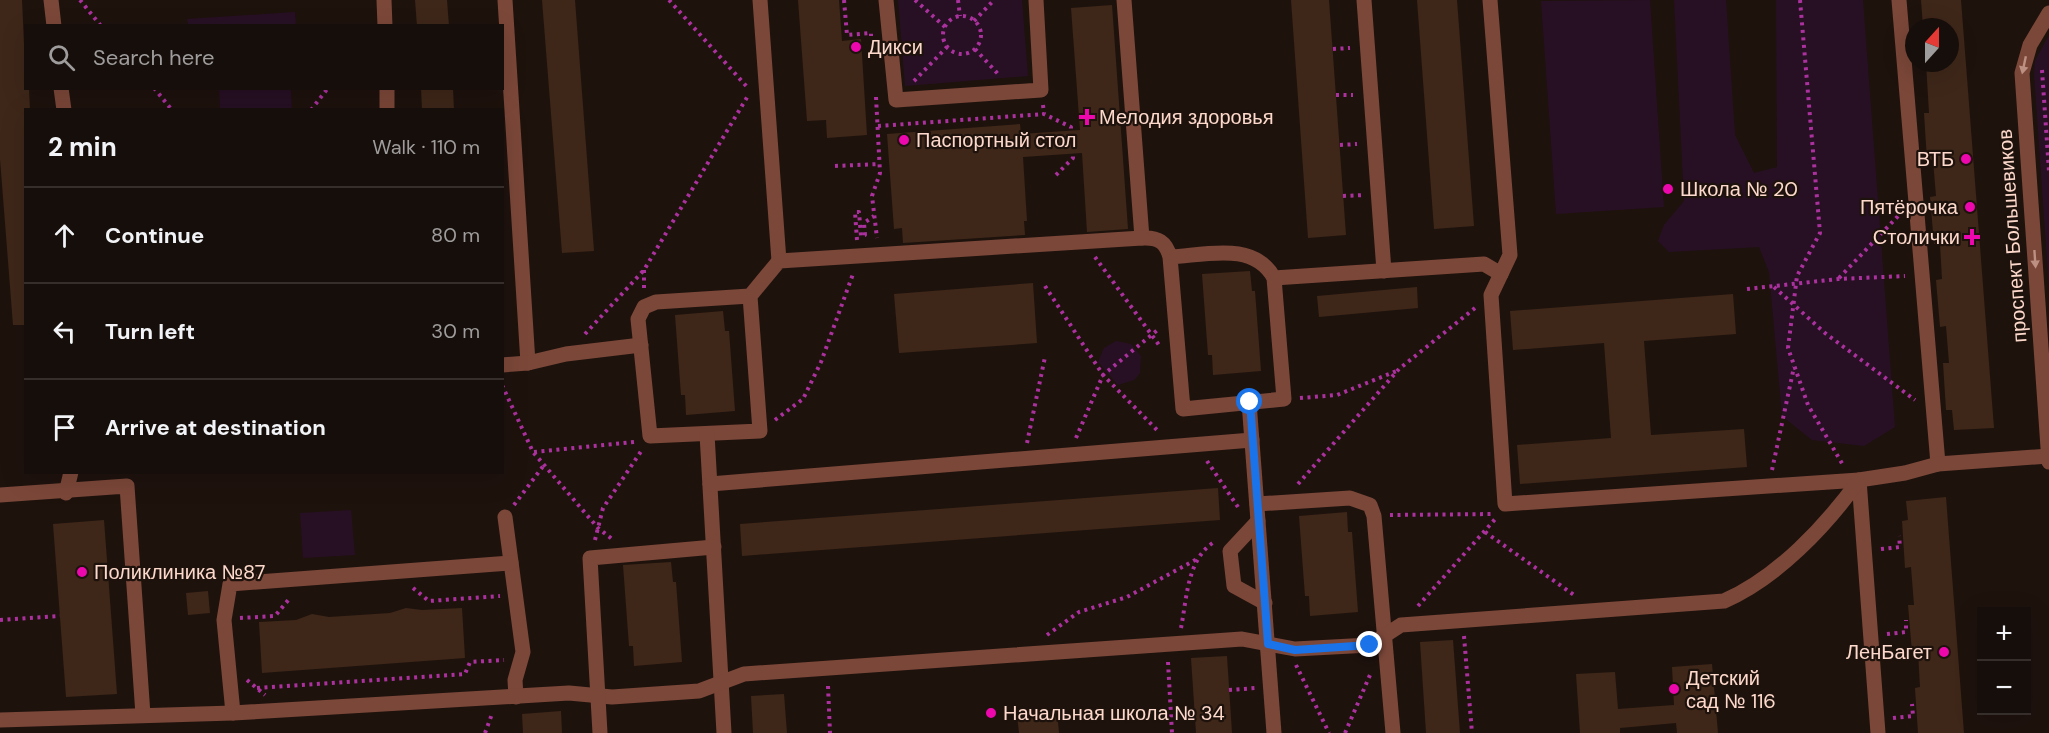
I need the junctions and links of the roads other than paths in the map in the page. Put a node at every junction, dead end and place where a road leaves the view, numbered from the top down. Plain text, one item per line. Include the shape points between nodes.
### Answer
1 (51, 0) edge
2 (384, 0) edge
3 (505, 0) edge
4 (760, 0) edge
5 (886, 0) edge
6 (1036, 0) edge
7 (1124, 0) edge
8 (1364, 0) edge
9 (1490, 0) edge
10 (1899, 0) edge
11 (2049, 13) edge
12 (54, 24) edge
13 (385, 24) edge
14 (61, 90) edge
15 (387, 90) edge
16 (64, 108) edge
17 (387, 108) edge
18 (1142, 238) junction
19 (1170, 257) junction
20 (778, 261) junction
21 (1384, 271) junction
22 (1501, 274) junction
23 (1274, 278) junction
24 (750, 296) junction
25 (641, 345) junction
26 (528, 363) junction
27 (504, 365) edge
28 (1250, 402) junction
29 (707, 434) junction
30 (1252, 440) junction
31 (2049, 456) edge
32 (2049, 462) edge
33 (1938, 464) junction
34 (70, 474) edge
35 (1859, 480) junction
36 (710, 484) junction
37 (66, 493) junction
38 (0, 495) edge
39 (1257, 504) junction
40 (505, 517) road end
41 (1256, 524) junction
42 (714, 547) junction
43 (511, 563) junction
44 (1265, 603) junction
45 (1386, 634) junction
46 (1268, 644) junction
47 (721, 682) junction
48 (596, 695) junction
49 (516, 697) junction
50 (233, 713) junction
51 (143, 715) junction
52 (0, 720) edge
53 (97, 725) edge
54 (1878, 726) edge
55 (600, 733) edge
56 (724, 733) edge
57 (1274, 733) edge
58 (1393, 733) edge

1 - 12 street
2 - 13 street
3 - 26 street
4 - 20 street
5 - 6 street via 896,100 1041,90
7 - 18 street
8 - 21 street
9 - 22 street via 1510,255
10 - 33 street
11 -> 31 street, проспект Большевиков via 2030,45 2022,73
14 - 16 street
15 - 17 street
18 - 19 street via 1161,241
18 - 20 street
19 - 23 street via 1242,253 1267,265
19 - 28 street via 1183,409
20 - 24 street
21 - 22 street via 1484,264
21 - 23 street
22 - 35 street via 1491,295 1505,504
23 - 28 street via 1284,399
24 - 25 street via 656,302 644,307 638,319
24 - 29 street via 760,431
25 - 26 street
25 - 29 street via 650,436
26 - 27 street
28 - 30 street
29 - 36 street
30 - 36 street
30 - 39 street
31 - 32 street, проспект Большевиков
31 - 33 street
33 - 35 street
34 - 37 street
35 - 45 street via 1776,570 1750,590 1724,601 1401,625
35 - 54 street
36 - 42 street
37 - 38 street
37 - 51 street via 127,486
39 - 41 street
39 - 45 street via 1350,498 1370,505
40 - 43 street
41 - 44 street
41 - 44 street via 1230,550 1234,586
42 - 47 street
42 - 48 street via 590,558
43 - 49 street via 523,652 515,680
43 - 50 street via 230,584 224,620
44 - 46 street
45 - 46 street via 1370,645 1295,650
45 - 58 street
46 - 47 street via 1242,639 1172,643 744,674
46 - 57 street
47 - 48 street via 699,691
47 - 56 street
48 - 49 street
48 - 55 street
49 - 50 street
50 - 51 street
51 - 53 street
52 - 53 street

